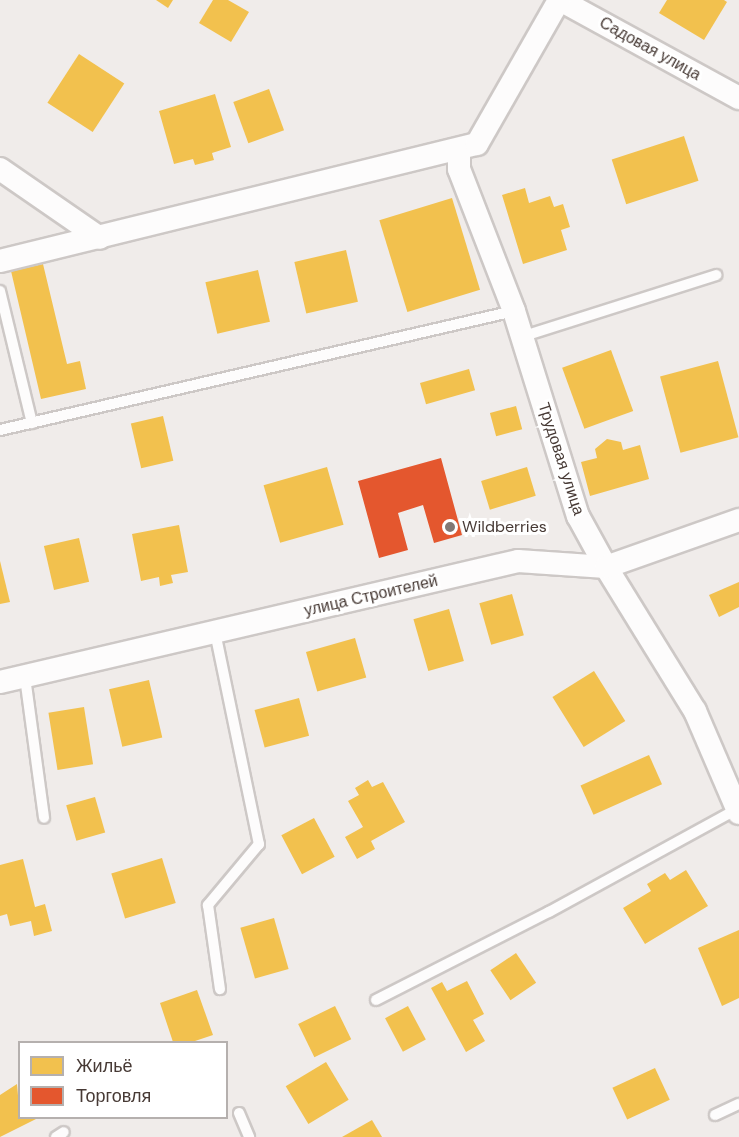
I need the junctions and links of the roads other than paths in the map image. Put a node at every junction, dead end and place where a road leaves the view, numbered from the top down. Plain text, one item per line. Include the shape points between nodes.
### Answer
1 (560, 0) edge
2 (739, 98) edge
3 (459, 152) junction
4 (0, 169) edge
5 (100, 238) junction
6 (0, 261) edge
7 (716, 275) dead end
8 (0, 291) edge
9 (514, 311) junction
10 (521, 337) junction
11 (32, 423) junction
12 (0, 430) edge
13 (739, 520) edge
14 (606, 567) junction
15 (215, 632) junction
16 (25, 676) junction
17 (0, 682) edge
18 (738, 811) edge
19 (44, 818) dead end
20 (220, 989) dead end
21 (376, 1000) dead end
22 (739, 1104) edge
23 (239, 1113) dead end
24 (715, 1115) dead end
25 (249, 1137) edge

1 - 2 street, Садовая улица
1 - 3 street via 477,144
3 - 5 street
3 - 9 street, Трудовая улица via 459,169
4 - 5 street
5 - 6 street
7 - 10 lane
8 - 11 lane
9 - 10 street, Трудовая улица
9 - 11 lane
10 - 14 street, Трудовая улица via 578,516
11 - 12 lane
13 - 14 street, улица Строителей
14 - 15 street, улица Строителей via 518,561
14 - 18 street, Трудовая улица via 695,711
15 - 16 street, улица Строителей
15 - 20 lane via 259,844 208,905
16 - 17 street, улица Строителей
16 - 19 lane
18 - 21 lane
22 - 24 lane
23 - 25 lane

